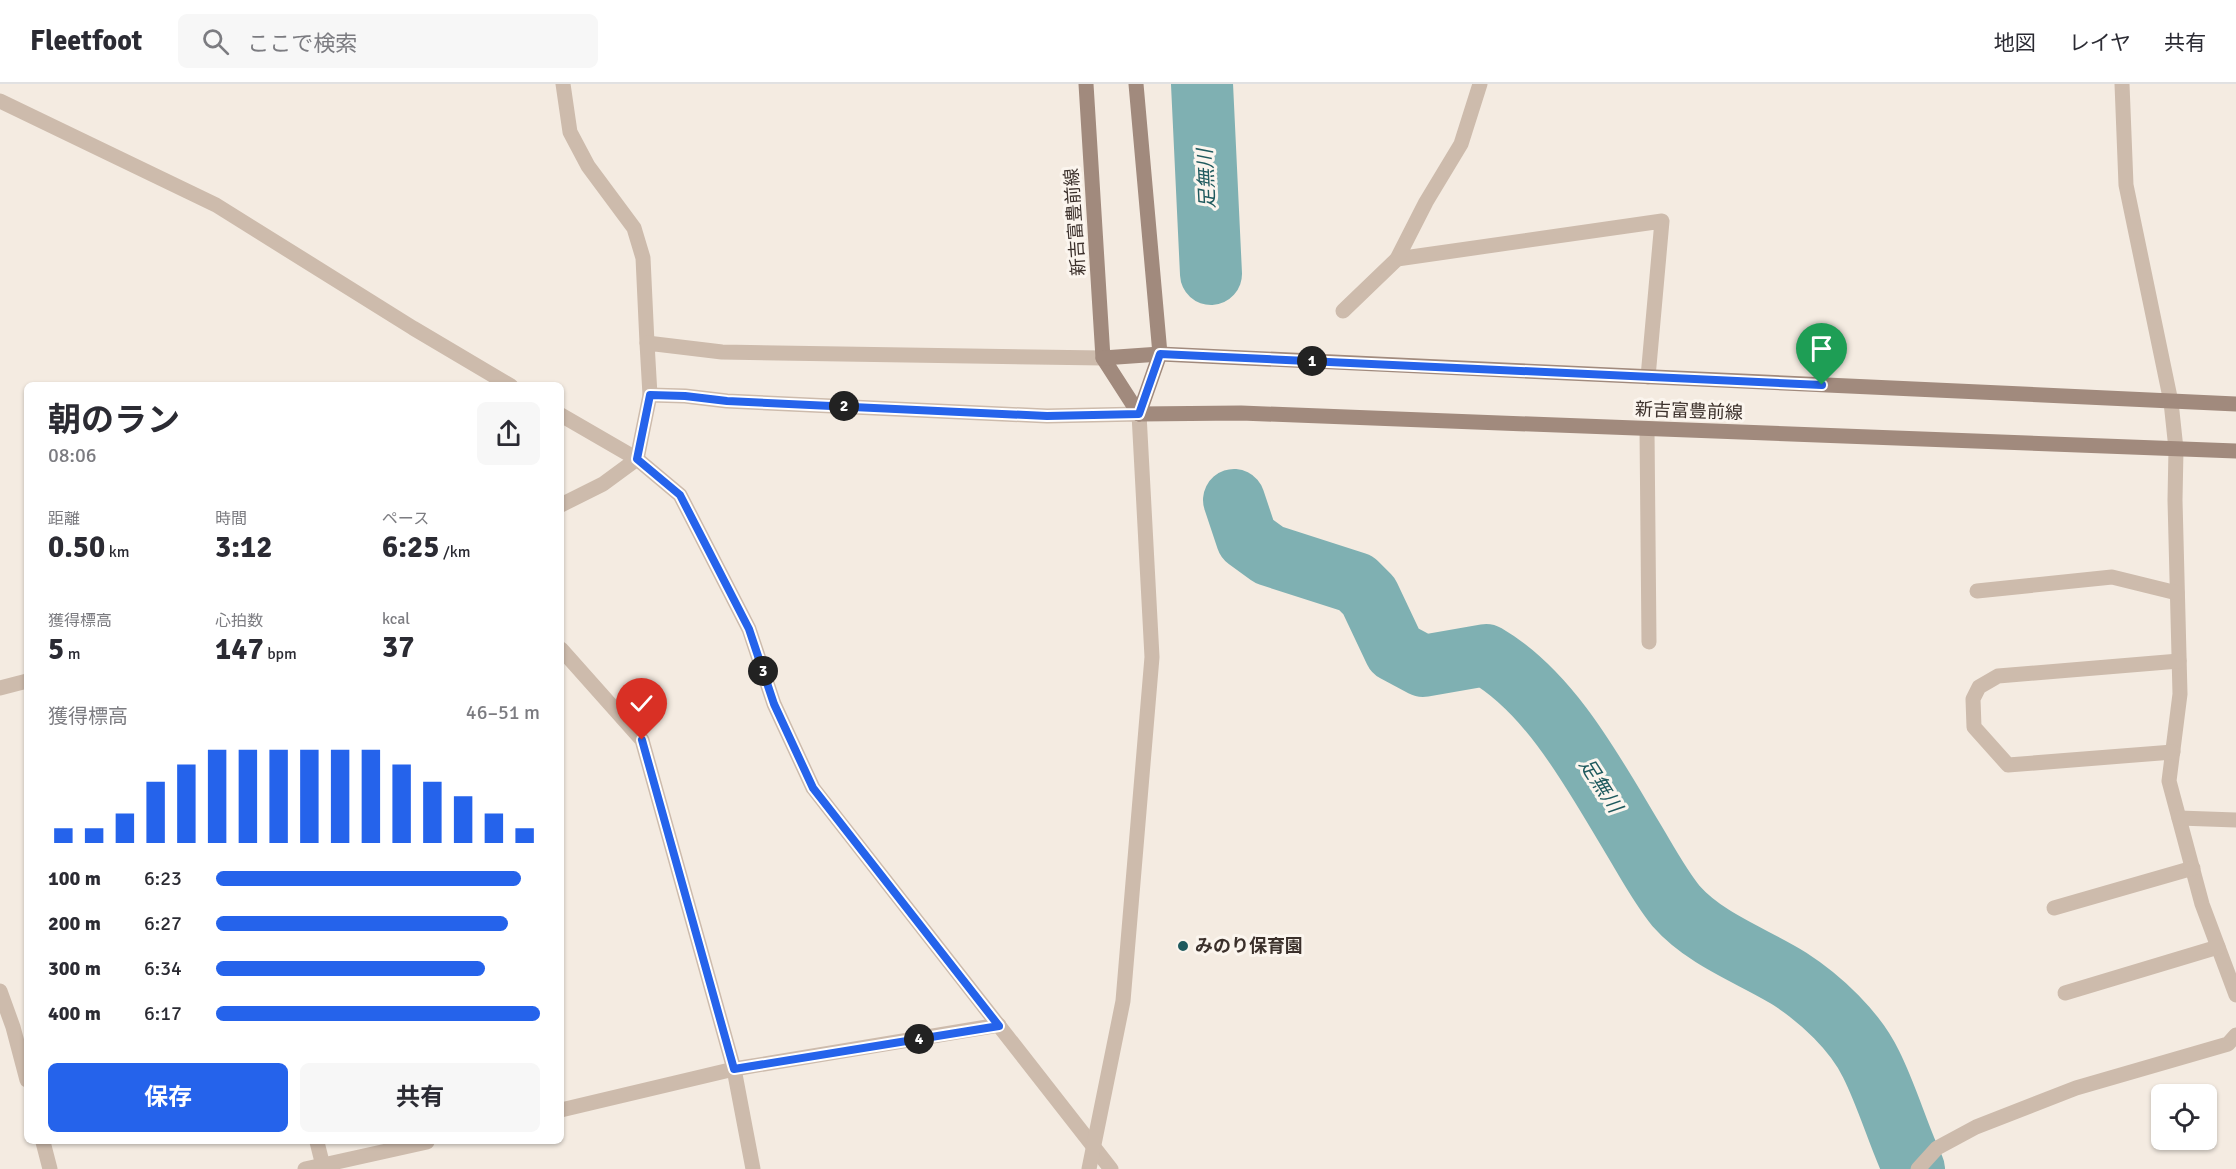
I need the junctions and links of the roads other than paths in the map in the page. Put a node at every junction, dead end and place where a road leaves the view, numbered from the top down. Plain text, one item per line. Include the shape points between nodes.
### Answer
1 (563, 84) edge
2 (1086, 84) edge
3 (1137, 84) edge
4 (1480, 84) edge
5 (2122, 84) edge
6 (0, 101) edge
7 (1397, 259) junction
8 (1343, 311) dead end
9 (647, 343) junction
10 (1160, 354) junction
11 (1103, 358) junction
12 (1648, 377) junction
13 (504, 382) edge
14 (650, 395) junction
15 (2171, 402) junction
16 (2236, 404) edge
17 (1139, 414) junction
18 (564, 417) edge
19 (1647, 429) junction
20 (2176, 449) junction
21 (2236, 451) edge
22 (637, 459) junction
23 (564, 504) edge
24 (1977, 591) dead end
25 (2177, 592) junction
26 (1649, 642) dead end
27 (564, 652) edge
28 (2179, 661) junction
29 (24, 682) edge
30 (0, 688) edge
31 (2173, 752) junction
32 (2179, 818) junction
33 (2236, 820) edge
34 (2193, 868) junction
35 (2054, 908) dead end
36 (2218, 947) junction
37 (0, 991) edge
38 (2065, 993) dead end
39 (2236, 995) edge
40 (999, 1026) junction
41 (2236, 1035) edge
42 (24, 1069) edge
43 (734, 1069) junction
44 (564, 1109) edge
45 (44, 1144) edge
46 (318, 1144) edge
47 (418, 1144) edge
48 (1093, 1144) junction
49 (323, 1166) junction
50 (50, 1169) edge
51 (305, 1169) edge
52 (753, 1169) edge
53 (1089, 1169) edge
54 (1111, 1169) edge
55 (1918, 1169) edge

1 - 9 street via 570,132 588,166 634,228 643,258
2 - 11 main road, 新吉富豊前線
3 - 10 main road
4 - 7 street via 1461,144
5 - 15 street via 2126,185
6 - 13 street via 216,206
7 - 8 street
7 - 12 street via 1662,221
9 - 11 street via 722,352
9 - 14 street
10 - 11 main road, 新吉富豊前線
10 - 12 main road, 新吉富豊前線
10 - 17 main road
11 - 17 main road, 新吉富豊前線
12 - 15 main road, 新吉富豊前線
14 - 17 street via 1047,416
14 - 22 street
15 - 16 main road, 新吉富豊前線
15 - 20 street
17 - 19 main road, 新吉富豊前線 via 1241,413
17 - 48 street via 1152,657 1123,1001
18 - 22 street
19 - 20 main road, 新吉富豊前線
19 - 26 street
20 - 21 main road, 新吉富豊前線
20 - 25 street
22 - 23 street via 603,484
22 - 40 street via 680,495 749,629 774,704 813,788
24 - 25 street via 2112,577
25 - 28 street
27 - 43 street via 642,740
28 - 31 street via 2180,694
28 - 31 street via 1998,676 1979,687 1972,699 1974,727 2008,765
29 - 30 street
31 - 32 street via 2169,781
32 - 33 street
32 - 34 street
34 - 35 street
34 - 36 street
36 - 38 street
36 - 39 street
37 - 42 street
40 - 43 street
40 - 48 street
41 - 55 street via 2228,1044 2076,1088 1976,1127 1937,1148
43 - 44 street
43 - 52 street
45 - 50 street
46 - 49 street
47 - 49 street
48 - 53 street
48 - 54 street
49 - 51 street

